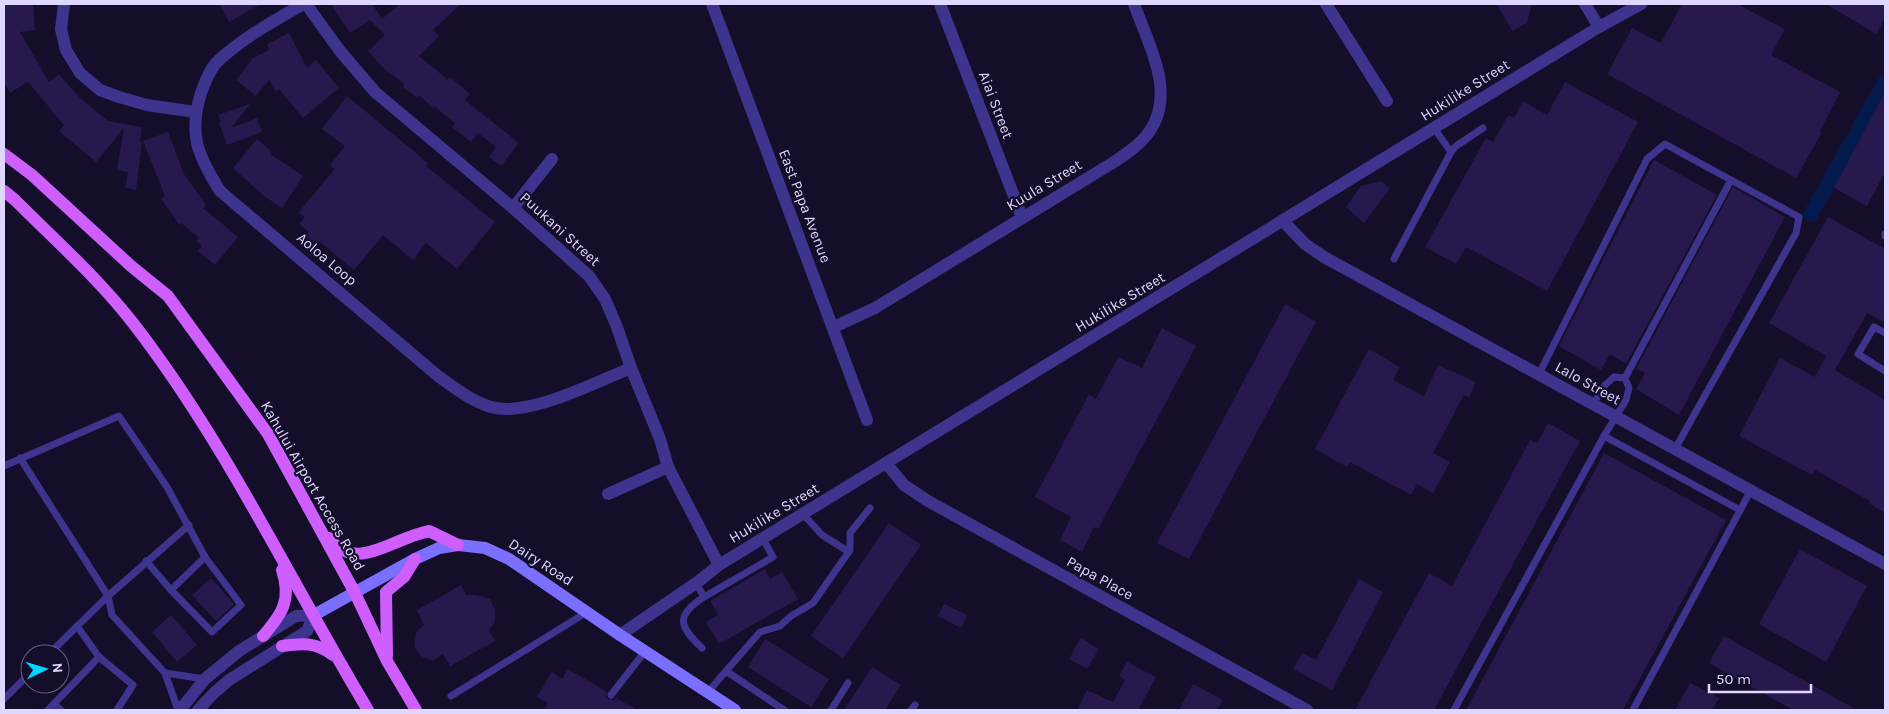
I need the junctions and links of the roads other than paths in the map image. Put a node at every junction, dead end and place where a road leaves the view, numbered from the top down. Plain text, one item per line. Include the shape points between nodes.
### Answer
1 (64, 4) edge
2 (304, 4) edge
3 (712, 4) edge
4 (940, 4) edge
5 (1134, 4) edge
6 (1326, 4) edge
7 (1585, 4) edge
8 (1641, 4) edge
9 (1599, 27) junction
10 (1387, 101) dead end
11 (195, 112) junction
12 (1434, 128) junction
13 (1483, 128) dead end
14 (1451, 152) junction
15 (4, 154) edge
16 (552, 159) dead end
17 (1731, 180) junction
18 (4, 191) edge
19 (513, 208) junction
20 (1022, 217) junction
21 (1283, 221) junction
22 (1394, 259) dead end
23 (834, 327) junction
24 (1885, 333) edge
25 (631, 368) junction
26 (1885, 371) edge
27 (1539, 374) junction
28 (1625, 378) junction
29 (1592, 404) junction
30 (1615, 416) junction
31 (867, 420) dead end
32 (1604, 436) junction
33 (1675, 449) junction
34 (20, 458) junction
35 (886, 463) junction
36 (4, 466) edge
37 (668, 467) junction
38 (1750, 490) junction
39 (608, 494) dead end
40 (870, 508) dead end
41 (1740, 510) junction
42 (803, 514) junction
43 (314, 515) junction
44 (189, 525) junction
45 (762, 539) junction
46 (274, 544) junction
47 (458, 545) junction
48 (849, 552) junction
49 (205, 557) junction
50 (415, 559) junction
51 (146, 561) junction
52 (1885, 564) edge
53 (719, 565) junction
54 (696, 583) junction
55 (171, 590) junction
56 (355, 593) junction
57 (108, 596) junction
58 (704, 597) junction
59 (587, 612) junction
60 (314, 615) junction
61 (77, 626) junction
62 (620, 635) junction
63 (263, 636) junction
64 (59, 644) edge
65 (282, 646) junction
66 (702, 648) dead end
67 (646, 650) junction
68 (99, 657) junction
69 (337, 658) junction
70 (388, 661) junction
71 (726, 671) junction
72 (166, 672) junction
73 (205, 679) junction
74 (20, 683) edge
75 (848, 683) dead end
76 (708, 692) junction
77 (611, 695) dead end
78 (451, 696) dead end
79 (4, 699) edge
80 (54, 704) junction
81 (48, 710) edge
82 (61, 710) edge
83 (117, 710) edge
84 (179, 710) edge
85 (198, 710) edge
86 (368, 710) edge
87 (416, 710) edge
88 (735, 710) edge
89 (784, 710) edge
90 (831, 710) edge
91 (1307, 710) edge
92 (1454, 710) edge
93 (1633, 710) edge

1 - 11 street via 62,29 66,50 80,73 100,90 147,105
2 - 11 street, Aoloa Loop via 245,39 218,61 203,88
2 - 19 street, Puukani Street via 376,92
3 - 23 street, East Papa Avenue
4 - 20 street, Aiai Street
5 - 20 street, Kuula Street via 1160,78 1162,98 1149,133 1114,162
6 - 10 street
7 - 9 street
8 - 9 street, Hukilike Street
9 - 12 street, Hukilike Street
11 - 25 street, Aoloa Loop via 196,140 204,166 220,191 438,376 472,400 493,408 516,409 567,394
12 - 14 lane
12 - 21 street, Hukilike Street
13 - 14 lane
14 - 22 lane
15 - 43 main road, Kahului Airport Access Road via 32,174 168,296 268,434
16 - 19 street
17 - 27 lane via 1665,144 1647,159
17 - 28 lane
17 - 33 lane via 1798,217 1796,233
18 - 46 main road via 93,277 132,322 197,414
19 - 25 street, Puukani Street via 588,276 605,299
20 - 23 street, Kuula Street via 875,308
21 - 27 street, Lalo Street via 1305,244 1324,257
21 - 35 street, Hukilike Street
23 - 31 street, East Papa Avenue
24 - 26 lane via 1874,327 1858,354
25 - 37 street, Puukani Street via 660,438
27 - 29 street, Lalo Street
28 - 29 lane via 1614,377
28 - 30 lane via 1629,388 1626,400
29 - 30 street, Lalo Street
30 - 32 lane
30 - 33 street, Lalo Street
32 - 41 lane
32 - 92 lane
33 - 38 street, Lalo Street
34 - 36 lane
34 - 44 lane via 119,416
34 - 57 lane
35 - 42 street, Hukilike Street
35 - 91 street, Papa Place via 904,485 928,502
37 - 39 street
37 - 53 street, Puukani Street
38 - 41 lane
38 - 52 street, Lalo Street
40 - 48 lane via 850,533
41 - 93 lane
42 - 45 street, Hukilike Street
42 - 48 lane via 822,535
43 - 47 main road via 331,541 351,554 373,552 429,531
43 - 56 main road, Kahului Airport Access Road
44 - 49 lane
44 - 51 lane
45 - 53 street, Hukilike Street
45 - 58 lane via 774,557
46 - 60 main road
46 - 63 main road via 287,584 286,593 281,614
47 - 50 main road, Dairy Road via 440,548
47 - 59 main road, Dairy Road via 484,548 509,559
48 - 71 lane via 813,603 780,626 760,632
49 - 55 lane
49 - 55 lane via 241,606 212,632
50 - 56 main road, Dairy Road
50 - 70 main road via 404,577 386,592
51 - 55 lane
51 - 57 lane
53 - 54 street, Hukilike Street
54 - 58 lane
54 - 62 street, Hukilike Street
56 - 60 main road, Dairy Road
56 - 70 main road, Kahului Airport Access Road
57 - 61 lane
57 - 72 lane via 112,615
58 - 66 lane via 691,605 684,618 687,634
59 - 62 main road, Dairy Road
59 - 78 lane
60 - 63 street via 296,616
60 - 65 street via 307,631
60 - 69 main road
61 - 64 lane
61 - 68 lane
62 - 67 main road, Dairy Road
63 - 73 street
65 - 69 main road via 322,647
65 - 85 street via 229,680
67 - 76 main road, Dairy Road
67 - 77 lane
68 - 80 lane
68 - 83 lane via 133,685
69 - 86 main road
70 - 87 main road, Kahului Airport Access Road
71 - 76 lane
71 - 89 lane
72 - 73 lane
72 - 84 lane
73 - 84 street
74 - 79 lane
75 - 90 lane
76 - 88 main road, Dairy Road
80 - 81 lane
80 - 82 lane

